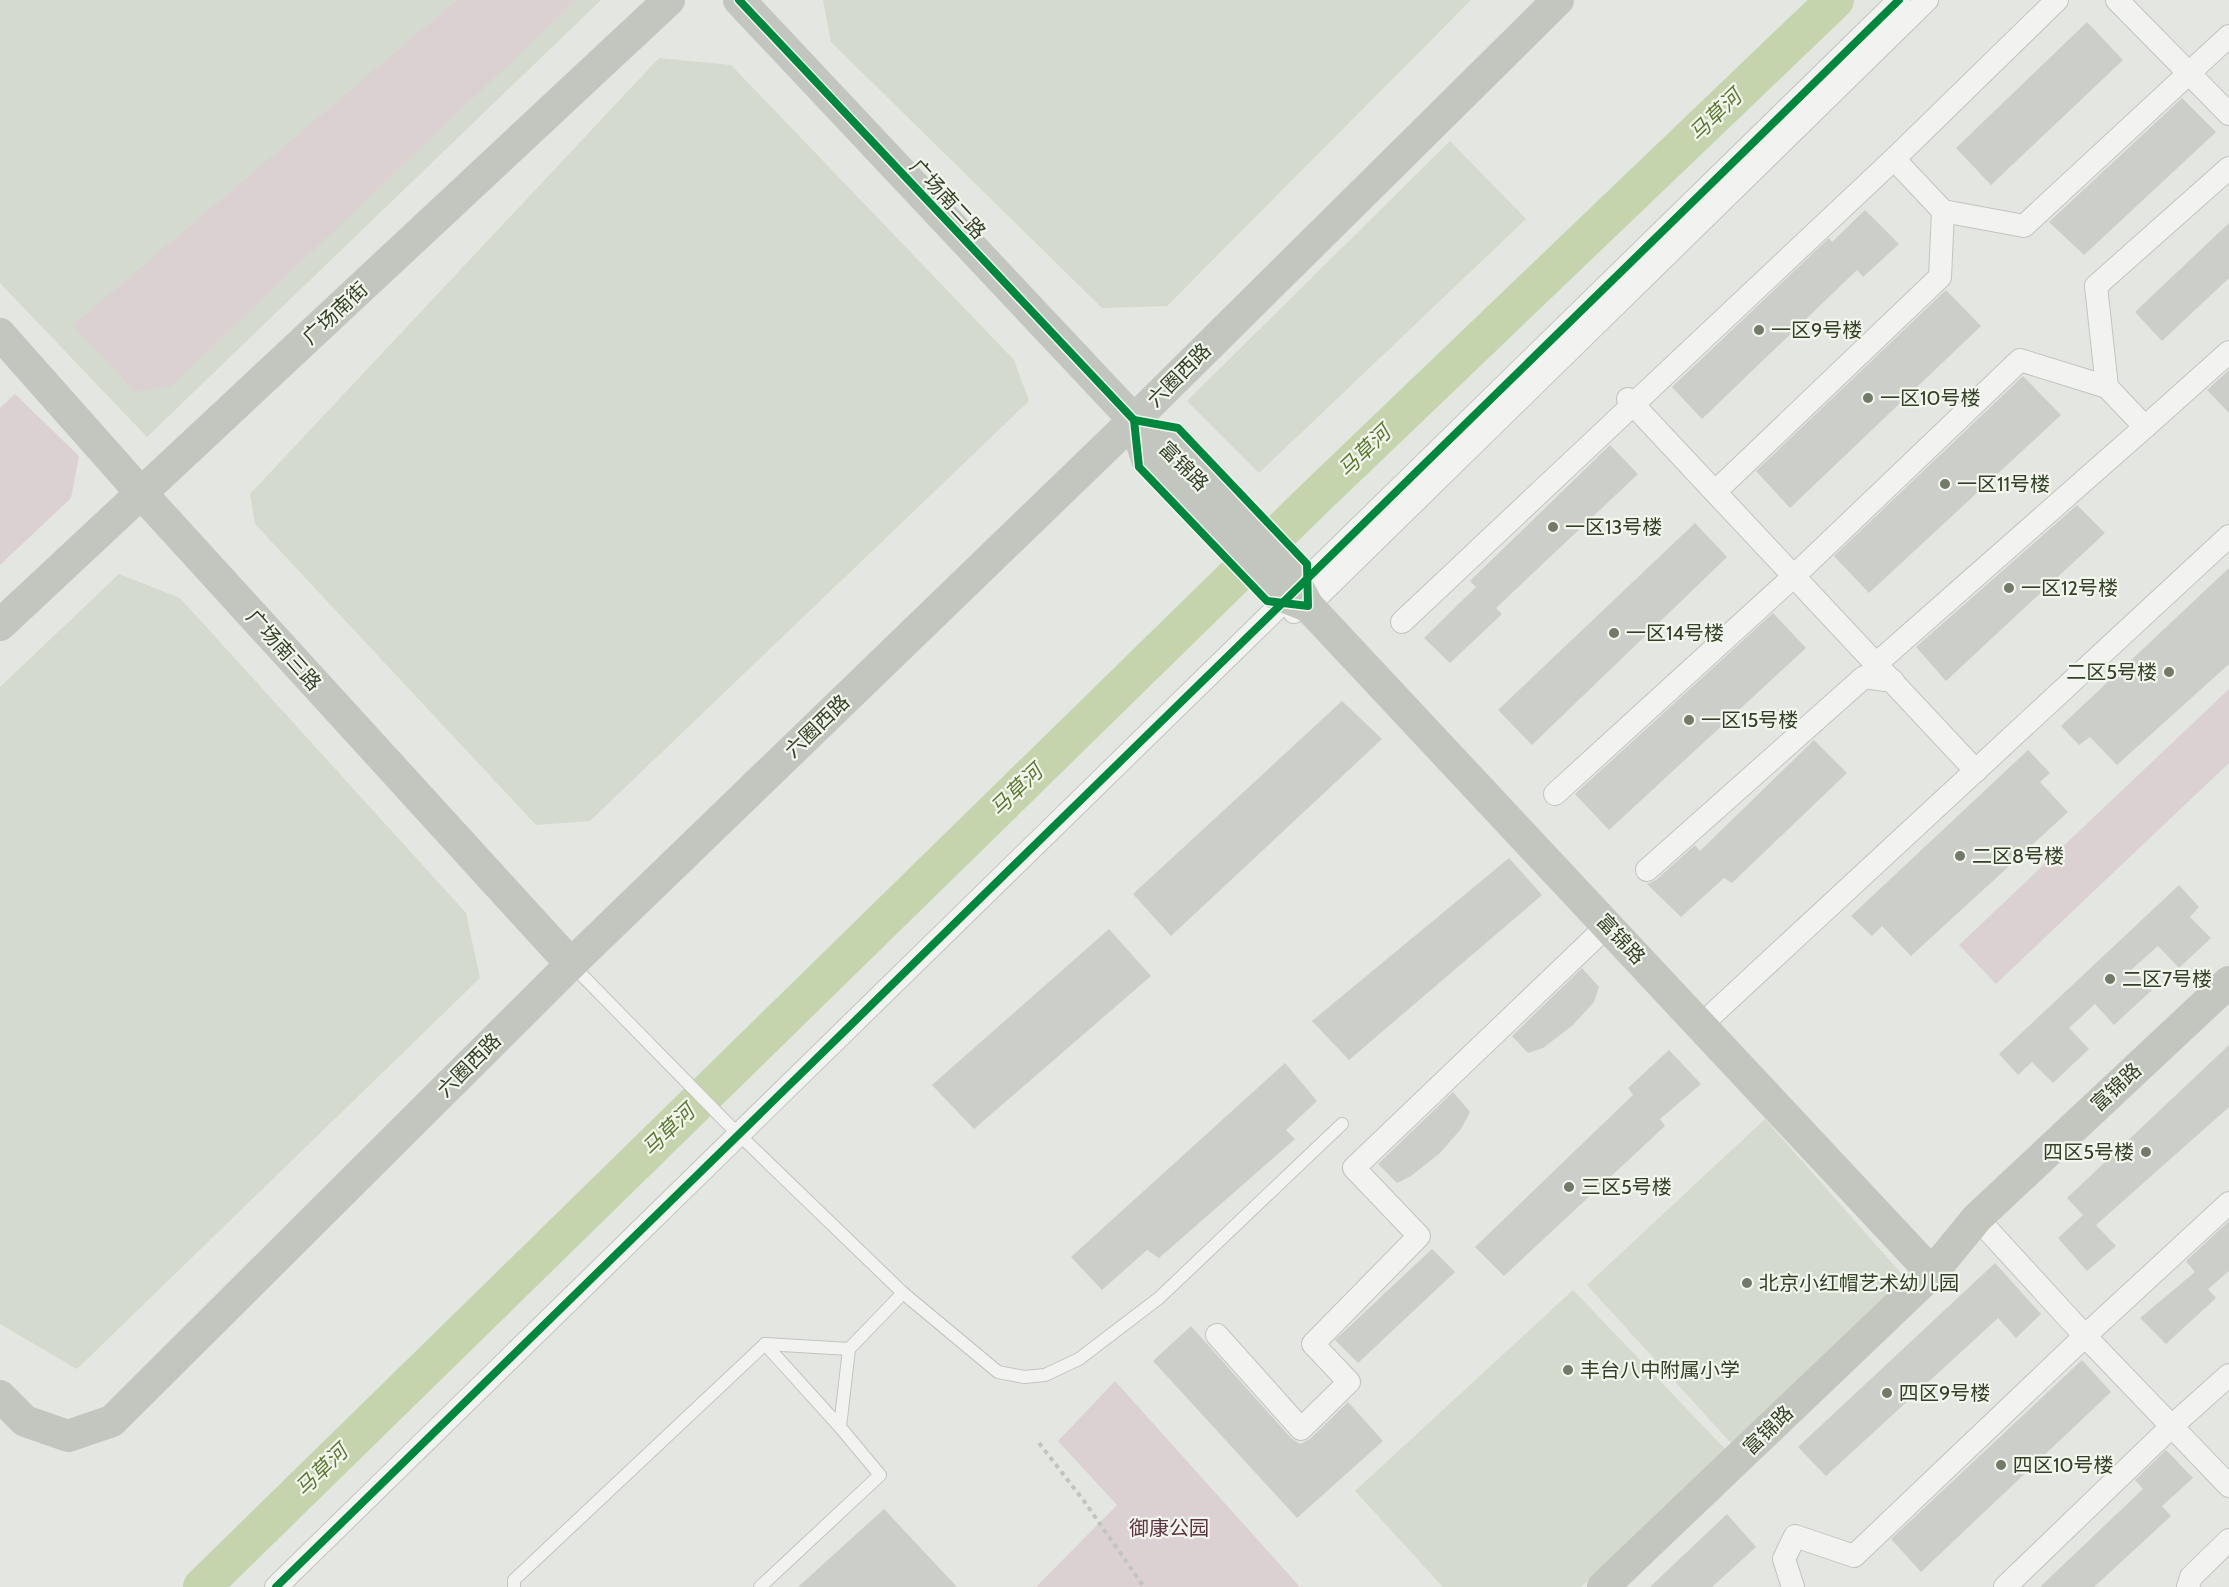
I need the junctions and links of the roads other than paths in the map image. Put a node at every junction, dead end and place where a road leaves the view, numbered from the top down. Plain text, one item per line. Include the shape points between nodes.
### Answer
1 (669, 0) edge
2 (740, 0) edge
3 (1557, 0) edge
4 (1899, 0) edge
5 (1927, 0) edge
6 (2057, 0) edge
7 (2117, 0) edge
8 (2229, 36) edge
9 (2189, 73) junction
10 (2229, 114) edge
11 (1894, 159) junction
12 (2229, 168) edge
13 (1943, 211) junction
14 (0, 334) edge
15 (2229, 352) edge
16 (2107, 387) junction
17 (1631, 402) junction
18 (1134, 420) junction
19 (2145, 427) junction
20 (1715, 492) junction
21 (142, 494) junction
22 (2229, 536) edge
23 (1794, 576) junction
24 (1293, 593) junction
25 (1402, 622) dead end
26 (0, 625) edge
27 (1876, 664) junction
28 (1893, 681) junction
29 (1976, 771) junction
30 (1555, 794) dead end
31 (1647, 870) dead end
32 (1608, 925) junction
33 (572, 964) junction
34 (2229, 982) edge
35 (1701, 1025) junction
36 (1342, 1124) dead end
37 (734, 1129) junction
38 (2229, 1203) edge
39 (1977, 1218) junction
40 (1932, 1273) junction
41 (903, 1293) junction
42 (1217, 1335) dead end
43 (2085, 1336) junction
44 (765, 1344) junction
45 (849, 1349) junction
46 (2229, 1375) edge
47 (0, 1396) edge
48 (2172, 1426) junction
49 (840, 1427) junction
50 (2229, 1486) edge
51 (2229, 1540) edge
52 (276, 1587) edge
53 (514, 1587) edge
54 (760, 1587) edge
55 (1603, 1587) edge
56 (1793, 1587) edge
57 (2005, 1587) edge
58 (2188, 1587) edge

1 - 21 street, 广场南街
2 - 18 street, 广场南二路
3 - 18 street, 六圈西路
4 - 24 street
5 - 24 street
6 - 11 street
7 - 9 street
8 - 9 street
9 - 10 street
9 - 13 street via 2024,226
11 - 13 street
11 - 17 street
12 - 16 street via 2096,286
13 - 20 street via 1940,278
14 - 21 street, 广场南三路
15 - 19 street
16 - 19 street
16 - 23 street via 2020,360
17 - 20 street
17 - 25 street
18 - 24 street, 富锦路 via 1164,443 1237,537
18 - 33 street, 六圈西路
19 - 27 street
20 - 23 street
21 - 26 street, 广场南街
21 - 33 street, 广场南三路
22 - 29 street
23 - 27 street
23 - 30 street
24 - 32 street, 富锦路
24 - 37 street
27 - 28 street
28 - 29 street
28 - 31 street via 1864,677
29 - 35 street
32 - 35 street, 富锦路
32 - 42 street via 1354,1168 1419,1236 1313,1344 1349,1382 1301,1429
33 - 37 lane
33 - 47 street, 六圈西路 via 112,1421 68,1436 25,1421
34 - 39 street, 富锦路
35 - 40 street, 富锦路
36 - 41 lane via 1159,1298 1079,1359 1045,1376 998,1372
37 - 41 lane
37 - 52 street
38 - 43 street
39 - 40 street, 富锦路
39 - 43 street
40 - 55 street, 富锦路
41 - 45 lane
43 - 48 street
43 - 56 street via 1854,1556 1795,1536 1784,1559
44 - 45 lane
44 - 49 lane
44 - 53 lane via 514,1580
45 - 49 lane
46 - 48 street
48 - 50 street
48 - 57 street
49 - 54 lane via 880,1474
51 - 58 street via 2191,1577

